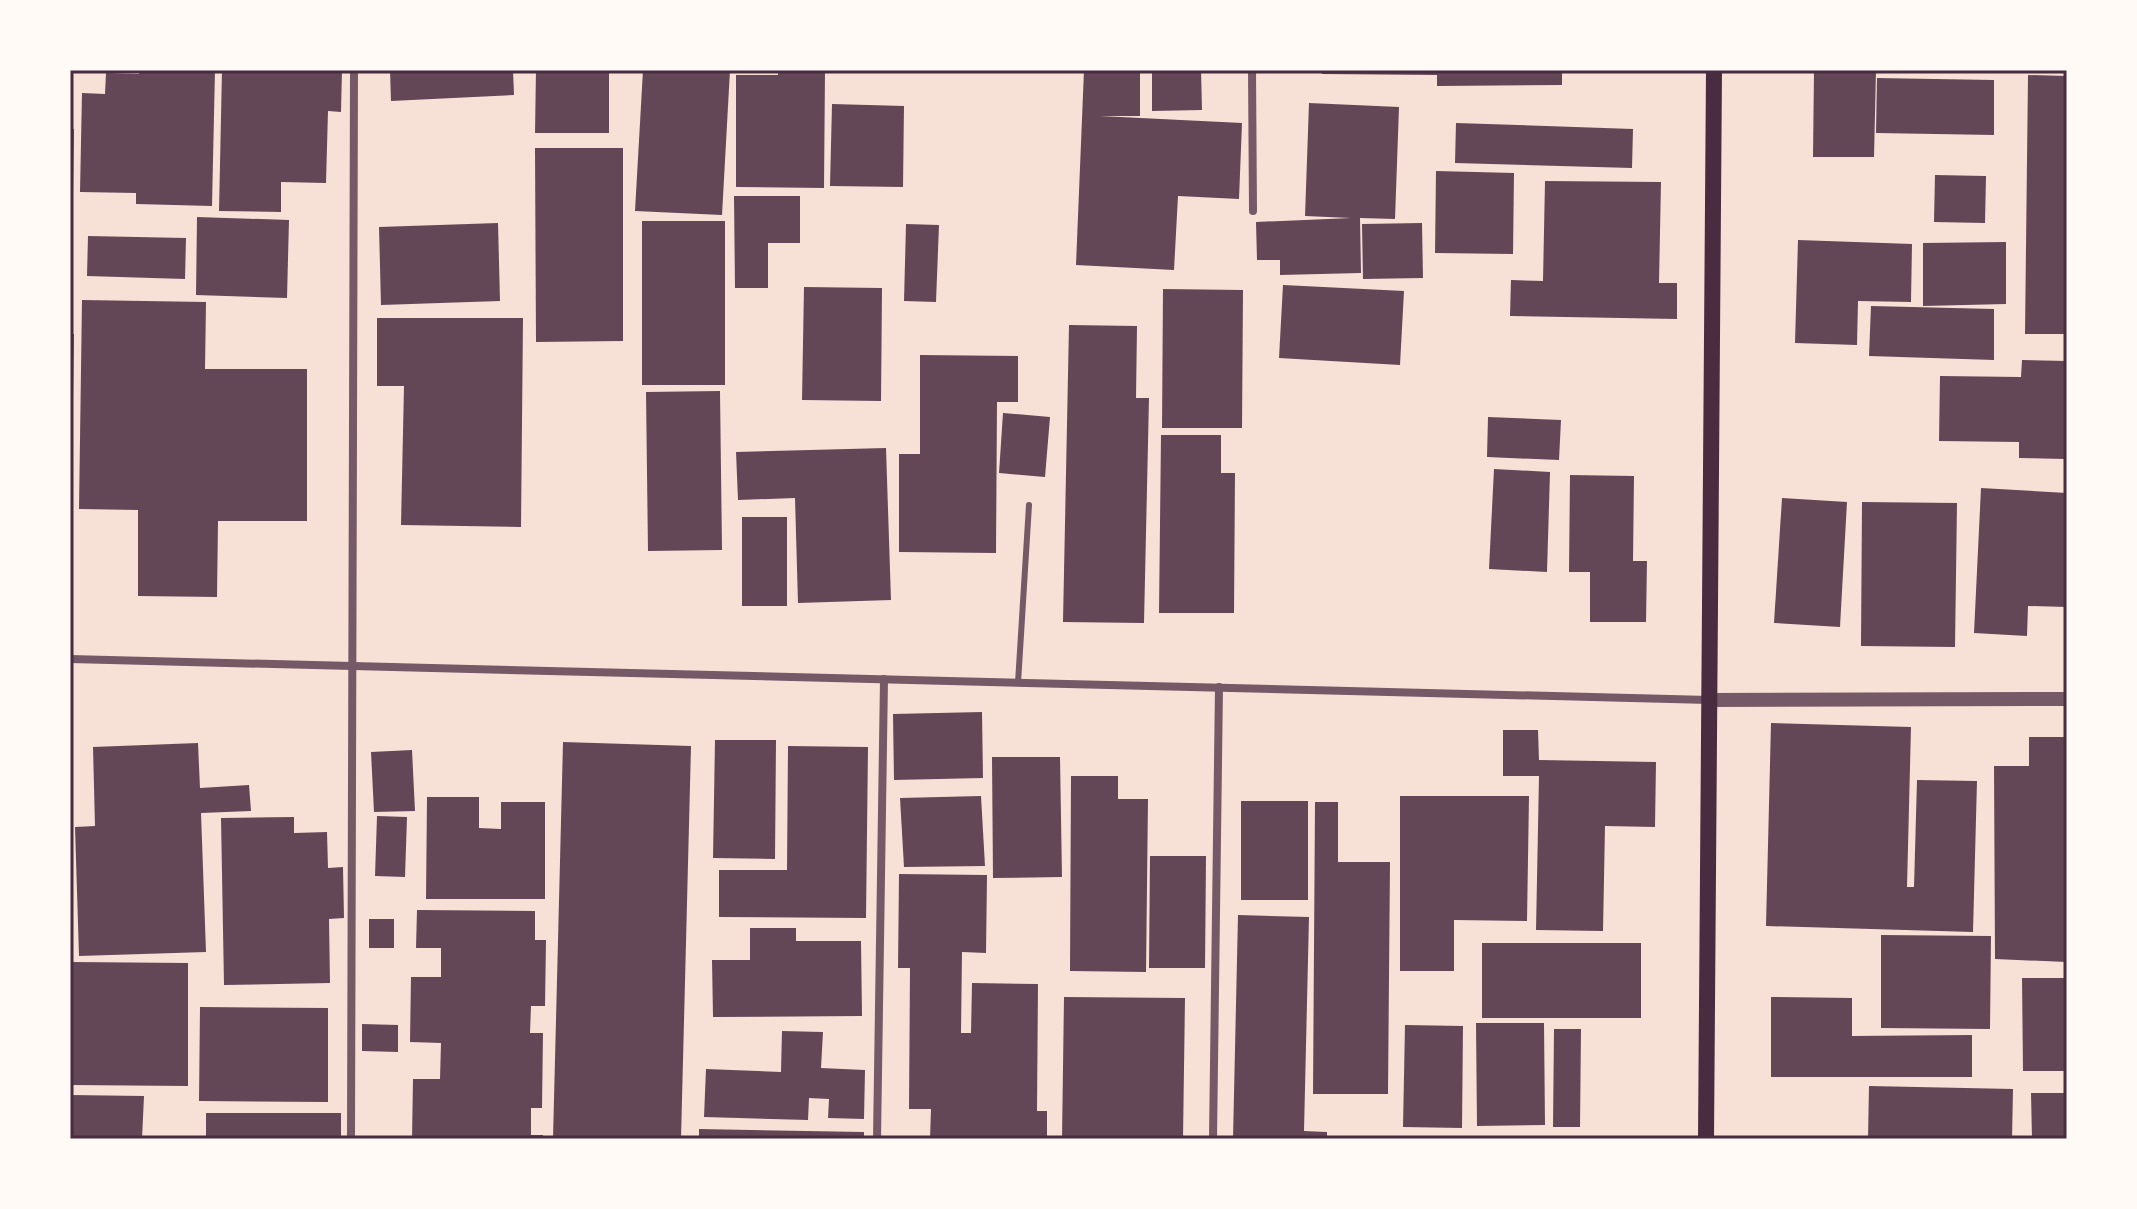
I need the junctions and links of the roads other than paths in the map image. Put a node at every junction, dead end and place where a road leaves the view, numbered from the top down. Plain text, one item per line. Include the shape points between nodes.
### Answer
1 (354, 70) edge
2 (1252, 70) edge
3 (1714, 70) edge
4 (1253, 211) dead end
5 (1029, 505) dead end
6 (70, 659) edge
7 (354, 666) junction
8 (884, 679) junction
9 (1018, 683) junction
10 (1219, 687) junction
11 (2067, 699) edge
12 (1709, 700) junction
13 (351, 1139) edge
14 (877, 1139) edge
15 (1213, 1139) edge
16 (1706, 1139) edge

1 - 7 street
2 - 4 street
3 - 12 main road
5 - 9 lane
6 - 7 street
7 - 8 street
7 - 13 street
8 - 9 street
8 - 14 street
9 - 10 street
10 - 12 street
10 - 15 street
11 - 12 street
12 - 16 main road

